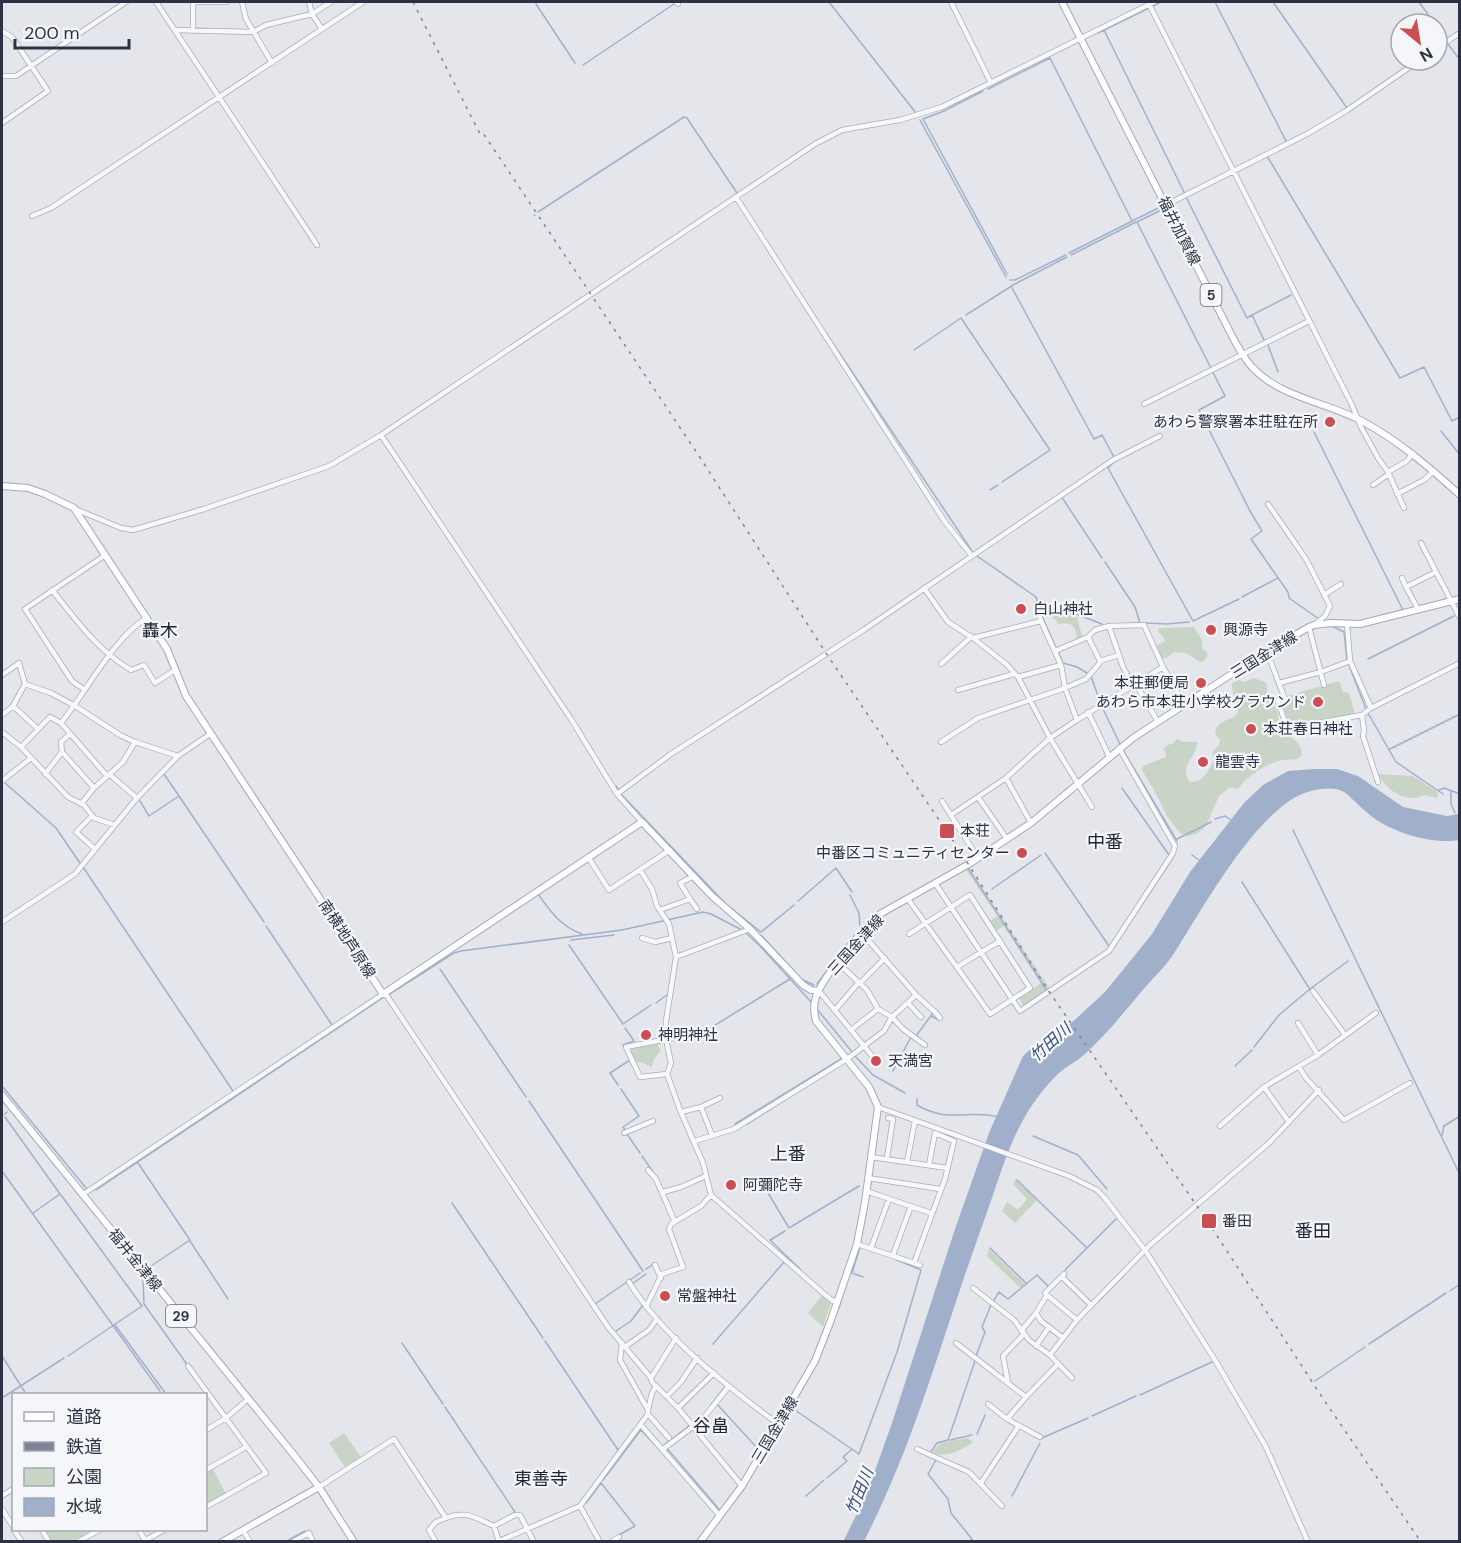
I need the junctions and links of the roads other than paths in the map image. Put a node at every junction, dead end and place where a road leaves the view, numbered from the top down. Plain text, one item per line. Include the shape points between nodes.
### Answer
1 (126, 2) edge
2 (156, 2) edge
3 (193, 2) edge
4 (226, 2) edge
5 (242, 2) edge
6 (309, 2) edge
7 (331, 2) edge
8 (351, 2) edge
9 (363, 2) edge
10 (951, 2) edge
11 (1062, 2) edge
12 (1150, 2) edge
13 (355, 7) junction
14 (312, 14) junction
15 (322, 29) junction
16 (175, 30) junction
17 (193, 30) junction
18 (2, 32) edge
19 (253, 32) junction
20 (1081, 38) junction
21 (272, 63) junction
22 (31, 65) junction
23 (1403, 72) edge
24 (2, 76) edge
25 (991, 83) junction
26 (219, 97) junction
27 (2, 123) edge
28 (1233, 172) junction
29 (736, 197) junction
30 (1166, 205) junction
31 (32, 216) dead end
32 (317, 245) dead end
33 (1309, 321) junction
34 (1243, 354) junction
35 (1144, 404) dead end
36 (1360, 420) junction
37 (381, 435) junction
38 (1160, 436) dead end
39 (1413, 453) junction
40 (1434, 471) junction
41 (1388, 473) junction
42 (2, 486) edge
43 (1373, 486) dead end
44 (1398, 494) junction
45 (1460, 495) edge
46 (1268, 504) dead end
47 (74, 508) junction
48 (1404, 508) dead end
49 (1421, 543) dead end
50 (104, 556) junction
51 (972, 556) junction
52 (1436, 572) junction
53 (1402, 578) dead end
54 (1341, 584) dead end
55 (1406, 587) junction
56 (924, 588) junction
57 (52, 590) junction
58 (1324, 595) junction
59 (1460, 599) edge
60 (1452, 602) junction
61 (1036, 604) dead end
62 (1418, 609) junction
63 (1325, 616) junction
64 (146, 618) junction
65 (1460, 618) edge
66 (1041, 621) junction
67 (1331, 623) junction
68 (1347, 624) junction
69 (1109, 626) junction
70 (1312, 626) junction
71 (1088, 637) junction
72 (972, 638) junction
73 (1057, 650) junction
74 (1267, 652) junction
75 (1119, 655) junction
76 (109, 656) junction
77 (1100, 661) junction
78 (1350, 661) junction
79 (1460, 663) edge
80 (941, 664) dead end
81 (1061, 665) junction
82 (1163, 667) junction
83 (175, 670) junction
84 (1321, 672) junction
85 (2, 675) edge
86 (1016, 676) junction
87 (1279, 683) junction
88 (25, 684) junction
89 (1134, 684) junction
90 (1324, 685) dead end
91 (1065, 688) junction
92 (85, 690) junction
93 (958, 690) dead end
94 (1031, 699) junction
95 (13, 706) junction
96 (75, 706) junction
97 (1185, 706) junction
98 (1371, 708) junction
99 (1088, 712) junction
100 (2, 715) edge
101 (1362, 715) junction
102 (1077, 720) junction
103 (1158, 722) junction
104 (61, 723) junction
105 (38, 729) junction
106 (2, 732) edge
107 (70, 734) junction
108 (210, 734) junction
109 (1050, 738) junction
110 (135, 742) junction
111 (941, 742) dead end
112 (21, 747) junction
113 (1120, 747) junction
114 (62, 752) junction
115 (178, 756) junction
116 (1109, 756) junction
117 (31, 758) junction
118 (45, 774) junction
119 (108, 775) junction
120 (1006, 778) junction
121 (2, 781) edge
122 (1378, 782) dead end
123 (1077, 783) junction
124 (94, 788) junction
125 (617, 794) junction
126 (978, 797) junction
127 (137, 798) junction
128 (942, 801) dead end
129 (81, 804) junction
130 (1092, 807) dead end
131 (951, 815) junction
132 (92, 816) junction
133 (642, 822) junction
134 (1031, 823) junction
135 (115, 825) junction
136 (1007, 839) junction
137 (95, 849) junction
138 (669, 850) junction
139 (587, 857) junction
140 (978, 858) junction
141 (640, 870) junction
142 (694, 876) junction
143 (935, 883) junction
144 (690, 899) junction
145 (908, 899) junction
146 (951, 907) junction
147 (697, 909) dead end
148 (660, 910) junction
149 (2, 922) edge
150 (926, 924) junction
151 (750, 929) junction
152 (862, 933) junction
153 (909, 934) dead end
154 (642, 938) dead end
155 (672, 938) junction
156 (999, 941) junction
157 (981, 952) junction
158 (676, 957) junction
159 (885, 958) junction
160 (838, 963) junction
161 (957, 967) junction
162 (859, 982) junction
163 (819, 991) junction
164 (1313, 991) dead end
165 (916, 995) junction
166 (386, 996) junction
167 (1012, 1000) junction
168 (909, 1003) junction
169 (836, 1009) junction
170 (878, 1009) junction
171 (1376, 1013) dead end
172 (892, 1017) junction
173 (921, 1017) dead end
174 (940, 1018) dead end
175 (1298, 1023) dead end
176 (850, 1030) junction
177 (689, 1035) dead end
178 (1345, 1035) junction
179 (666, 1039) junction
180 (863, 1045) junction
181 (925, 1045) dead end
182 (1318, 1055) junction
183 (873, 1057) dead end
184 (847, 1059) junction
185 (1299, 1067) junction
186 (667, 1074) junction
187 (1410, 1083) dead end
188 (1264, 1087) junction
189 (1319, 1090) junction
190 (2, 1095) edge
191 (720, 1098) dead end
192 (701, 1107) junction
193 (878, 1107) junction
194 (681, 1112) junction
195 (888, 1118) dead end
196 (653, 1121) dead end
197 (915, 1121) junction
198 (1289, 1122) junction
199 (1220, 1126) dead end
200 (624, 1133) dead end
201 (712, 1136) junction
202 (695, 1142) junction
203 (871, 1157) junction
204 (887, 1158) junction
205 (907, 1162) junction
206 (929, 1166) junction
207 (947, 1168) junction
208 (648, 1170) dead end
209 (706, 1176) junction
210 (868, 1178) junction
211 (940, 1189) junction
212 (866, 1191) junction
213 (663, 1192) junction
214 (82, 1195) junction
215 (711, 1195) junction
216 (889, 1199) junction
217 (910, 1206) junction
218 (931, 1213) junction
219 (674, 1220) junction
220 (857, 1244) junction
221 (871, 1248) junction
222 (1145, 1250) junction
223 (893, 1255) junction
224 (914, 1263) junction
225 (655, 1265) dead end
226 (920, 1265) dead end
227 (661, 1278) junction
228 (629, 1282) dead end
229 (973, 1288) dead end
230 (1047, 1295) junction
231 (838, 1300) junction
232 (1091, 1305) junction
233 (646, 1307) junction
234 (1036, 1312) junction
235 (657, 1319) junction
236 (1077, 1320) junction
237 (1049, 1327) junction
238 (1022, 1333) junction
239 (1062, 1337) junction
240 (676, 1338) junction
241 (956, 1343) dead end
242 (624, 1344) junction
243 (1036, 1346) junction
244 (1050, 1355) junction
245 (697, 1358) junction
246 (1058, 1364) junction
247 (188, 1366) dead end
248 (714, 1373) junction
249 (651, 1378) junction
250 (1072, 1378) dead end
251 (1008, 1383) junction
252 (656, 1386) junction
253 (729, 1386) junction
254 (204, 1393) edge
255 (207, 1396) edge
256 (667, 1396) junction
257 (1026, 1397) junction
258 (248, 1399) junction
259 (988, 1404) dead end
260 (678, 1408) junction
261 (648, 1412) junction
262 (226, 1418) junction
263 (1007, 1419) junction
264 (778, 1424) junction
265 (641, 1425) junction
266 (692, 1427) junction
267 (1018, 1427) junction
268 (207, 1429) edge
269 (1040, 1437) dead end
270 (669, 1438) dead end
271 (246, 1448) junction
272 (663, 1449) junction
273 (917, 1449) dead end
274 (207, 1469) edge
275 (981, 1483) junction
276 (742, 1486) junction
277 (319, 1488) junction
278 (207, 1506) edge
279 (580, 1506) junction
280 (1002, 1506) dead end
281 (2, 1509) edge
282 (720, 1517) junction
283 (447, 1518) junction
284 (12, 1526) edge
285 (494, 1526) junction
286 (528, 1529) junction
287 (243, 1530) junction
288 (97, 1531) edge
289 (162, 1531) edge
290 (619, 1537) dead end
291 (145, 1541) edge
292 (498, 1541) edge
293 (78, 1542) edge
294 (222, 1542) edge
295 (250, 1542) edge
296 (292, 1542) edge
297 (314, 1542) edge
298 (354, 1542) edge
299 (436, 1542) edge
300 (534, 1542) edge
301 (600, 1542) edge
302 (611, 1542) edge
303 (700, 1542) edge
304 (1308, 1542) edge

1 - 22 street
2 - 16 street
3 - 4 street
3 - 17 street
5 - 19 street
6 - 14 street
7 - 14 street
8 - 13 street
9 - 13 street
10 - 25 street
11 - 20 main road, 福井加賀線 / 5
12 - 20 street
12 - 28 street
13 - 15 street
14 - 15 street
14 - 19 street
15 - 21 street
16 - 17 street
16 - 26 street
17 - 19 street
18 - 22 street via 12,37
19 - 21 street
20 - 25 street
20 - 30 main road, 福井加賀線 / 5
21 - 26 street
22 - 24 street via 16,76
22 - 27 street via 48,91
23 - 28 street via 1307,134
25 - 29 street via 923,114 842,130
26 - 31 street via 51,208
26 - 32 street
28 - 30 street
28 - 33 street
29 - 37 street
29 - 51 street via 945,522
30 - 34 main road, 福井加賀線 / 5
33 - 34 street
33 - 36 street
34 - 35 street
34 - 36 main road, 福井加賀線 / 5 via 1253,368 1276,385
36 - 39 main road, 福井加賀線 / 5
36 - 41 street
37 - 47 street via 329,466 133,530
37 - 125 street via 571,718
38 - 51 street via 1113,460
39 - 40 main road, 福井加賀線 / 5
39 - 41 street
40 - 44 street
40 - 45 main road, 福井加賀線 / 5
41 - 43 street
41 - 44 street
42 - 47 main road via 28,488
44 - 48 street
46 - 58 street via 1306,559
47 - 50 main road, 南横地芦原線
49 - 52 street
50 - 57 street
50 - 64 main road, 南横地芦原線
51 - 56 street
52 - 55 street
52 - 60 street
53 - 55 street
54 - 58 street
55 - 62 street
56 - 72 street via 948,622
56 - 125 street via 671,754
57 - 76 street
57 - 92 street via 25,609 72,681
58 - 63 street via 1330,606
59 - 60 main road, 三国金津線
60 - 62 main road, 三国金津線
60 - 65 street
61 - 66 street
62 - 68 main road, 三国金津線
63 - 67 street
63 - 70 street
64 - 76 street
64 - 83 main road, 南横地芦原線 via 167,649
66 - 72 street
66 - 73 street
67 - 68 main road, 三国金津線
67 - 70 main road, 三国金津線
68 - 78 street
69 - 71 street
69 - 75 street
69 - 82 street via 1144,625
70 - 74 main road, 三国金津線
70 - 84 street
71 - 73 street
71 - 77 street
72 - 80 street
72 - 86 street
73 - 81 street
74 - 87 street
74 - 97 main road, 三国金津線
75 - 77 street
75 - 89 street
76 - 83 street via 131,670 144,665 154,683
76 - 92 street
77 - 91 street via 1086,679
78 - 84 street
78 - 98 street
79 - 98 street
81 - 86 street
81 - 91 street
82 - 89 street
82 - 97 street
83 - 108 main road, 南横地芦原線
84 - 87 street
84 - 90 street
85 - 88 street via 19,663
86 - 93 street
86 - 94 street
87 - 101 street via 1285,699 1278,701 1289,728
88 - 95 street
88 - 96 street
89 - 99 street
89 - 103 street
91 - 94 street
91 - 102 street
92 - 96 street
94 - 109 street
94 - 111 street via 978,718
95 - 100 street
95 - 105 street
96 - 104 street
96 - 110 street
97 - 103 main road, 三国金津線
98 - 101 street
99 - 102 street
99 - 116 street
101 - 122 street via 1362,736
102 - 109 street
103 - 113 main road, 三国金津線
104 - 105 street via 50,717
104 - 107 street
105 - 112 street
106 - 112 street
107 - 114 street via 60,742
107 - 119 street
108 - 115 street
108 - 166 main road, 南横地芦原線
109 - 120 street
109 - 123 street
110 - 115 street
110 - 119 street via 123,762
112 - 117 street
113 - 116 main road, 三国金津線
113 - 167 street via 1175,846 1173,853 1109,951 1020,1011
114 - 118 street
114 - 124 street
115 - 127 street
116 - 123 main road, 三国金津線
117 - 118 street
117 - 121 street
118 - 129 street
119 - 124 street
119 - 127 street
120 - 126 street
120 - 134 street
123 - 130 street
123 - 134 main road, 三国金津線
124 - 129 street
125 - 133 street
126 - 131 street
126 - 136 street
127 - 135 street
128 - 131 street
129 - 132 street
131 - 140 street
132 - 135 street
132 - 137 street via 76,832
133 - 138 main road
133 - 139 main road, 南横地芦原線
134 - 136 main road, 三国金津線
135 - 137 street
136 - 140 main road, 三国金津線
137 - 149 street via 75,874
138 - 141 street
138 - 142 main road
139 - 141 street via 609,890
139 - 166 main road, 南横地芦原線
140 - 143 main road, 三国金津線
141 - 148 street
142 - 144 street via 680,883
142 - 151 main road
143 - 145 main road, 三国金津線
143 - 146 street
144 - 147 street
144 - 148 street
145 - 150 street
145 - 152 main road, 三国金津線 via 880,914
146 - 150 street
146 - 156 street via 970,895
146 - 157 street
148 - 155 street
150 - 153 street
150 - 161 street
151 - 158 street
151 - 163 main road via 803,985
152 - 159 street
152 - 160 main road, 三国金津線
154 - 155 street via 655,942
155 - 158 street
156 - 157 street
156 - 167 street via 1030,988
157 - 161 street
157 - 167 street
158 - 179 street
159 - 162 street
159 - 165 street
160 - 162 street
160 - 163 main road, 三国金津線
161 - 167 street via 990,1014
162 - 169 street
162 - 170 street
163 - 169 street
163 - 184 main road, 三国金津線 via 814,1009 816,1021
164 - 178 street
165 - 168 street
165 - 174 street
166 - 214 street
166 - 242 street via 603,1320
168 - 172 street
168 - 173 street
169 - 176 street
170 - 172 street
170 - 176 street
171 - 178 street
172 - 180 street via 884,1030
172 - 181 street
175 - 182 street
176 - 180 street
177 - 179 street
178 - 182 street
179 - 186 street via 671,1063
179 - 186 street via 626,1047 640,1077
180 - 183 street
180 - 184 street
182 - 185 street
184 - 193 main road, 三国金津線 via 869,1087
184 - 201 street via 734,1129
185 - 188 street
185 - 189 street
186 - 194 street
187 - 189 street via 1344,1120
188 - 198 street
188 - 199 street
189 - 198 street
190 - 214 main road, 福井金津線 / 29
191 - 192 street
192 - 194 street
192 - 201 street
193 - 197 street
193 - 203 main road, 三国金津線
194 - 202 street
195 - 204 street via 893,1119
196 - 200 street
197 - 205 street
197 - 222 street via 1069,1176 1097,1190
198 - 222 street
201 - 202 street
202 - 209 street
203 - 204 street
203 - 210 main road, 三国金津線
204 - 205 street
205 - 206 street
206 - 207 street
206 - 207 street via 934,1133 954,1141
207 - 211 street
208 - 213 street
209 - 213 street
209 - 215 street
210 - 211 street
210 - 212 main road, 三国金津線
211 - 218 street
212 - 216 street
212 - 220 main road, 三国金津線
213 - 219 street
214 - 258 main road, 福井金津線 / 29
215 - 219 street via 701,1206
215 - 231 street via 822,1293
216 - 217 street
216 - 221 street
217 - 218 street
217 - 223 street
218 - 224 street
219 - 227 street via 669,1229 682,1267 662,1274
220 - 221 street
220 - 231 main road, 三国金津線
221 - 223 street
222 - 232 street
222 - 304 street via 1266,1447
223 - 224 street
224 - 226 street
225 - 227 street
227 - 233 street
228 - 233 street
229 - 238 street via 1014,1320
230 - 232 street via 1063,1275
230 - 234 street
230 - 236 street
231 - 264 main road, 三国金津線 via 815,1361
232 - 236 street
233 - 235 street
234 - 237 street
234 - 238 street
235 - 240 street
235 - 242 street via 649,1330
236 - 239 street
237 - 239 street
237 - 243 street
238 - 243 street
238 - 251 street via 1003,1356
239 - 244 street
240 - 245 street
240 - 249 street
241 - 251 street
242 - 249 street
242 - 261 street via 620,1360
243 - 244 street
244 - 246 street
245 - 248 street
245 - 256 street
246 - 250 street
246 - 257 street
247 - 254 street
248 - 253 street
248 - 260 street
249 - 252 street
251 - 257 street
252 - 256 street
252 - 261 street
253 - 264 street
253 - 266 street
255 - 262 street
256 - 260 street
257 - 263 street
258 - 262 street
258 - 277 main road, 福井金津線 / 29
259 - 263 street
260 - 266 street
261 - 265 street
261 - 270 street
262 - 268 street
262 - 271 street
263 - 267 street
264 - 276 main road, 三国金津線
265 - 272 street
265 - 279 street
266 - 272 street
266 - 276 street
267 - 269 street
267 - 275 street
271 - 274 street
271 - 278 street via 266,1473
272 - 282 street
273 - 275 street via 969,1472
275 - 280 street
276 - 282 main road, 三国金津線
277 - 283 street via 394,1439
277 - 287 main road
277 - 298 main road, 福井金津線 / 29
279 - 286 street
279 - 301 street
281 - 284 street
282 - 303 main road, 三国金津線
283 - 285 street via 466,1514
283 - 299 street via 429,1530
285 - 286 street via 520,1515
285 - 292 street
286 - 292 street
286 - 300 street
287 - 294 main road
287 - 295 street
288 - 293 street
289 - 291 street
290 - 302 street
296 - 297 street via 309,1533

